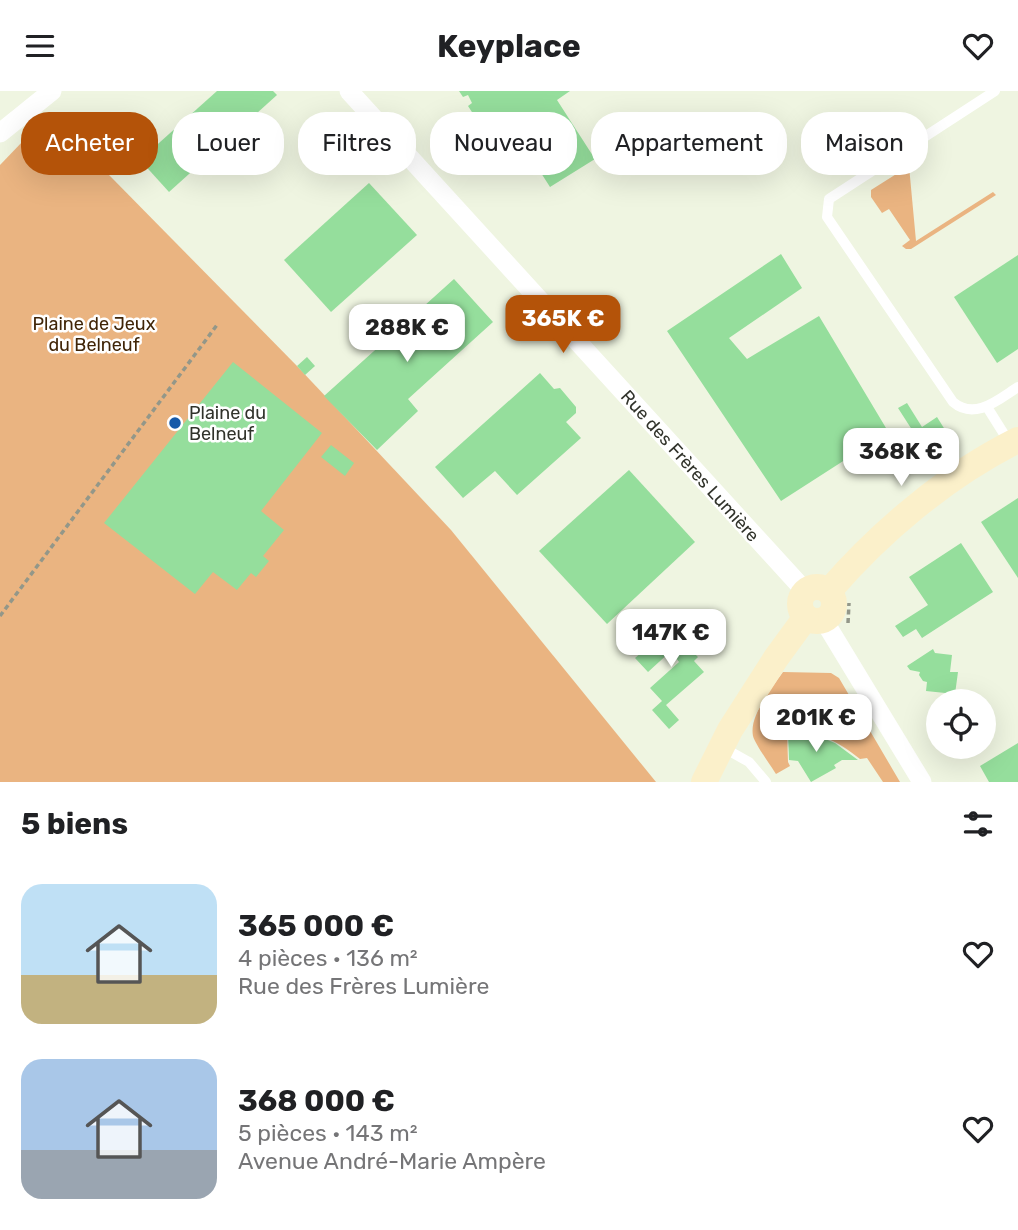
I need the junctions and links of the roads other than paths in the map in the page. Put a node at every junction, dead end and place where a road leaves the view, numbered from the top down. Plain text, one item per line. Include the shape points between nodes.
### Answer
1 (52, 91) edge
2 (349, 91) edge
3 (995, 91) edge
4 (0, 133) edge
5 (1018, 387) edge
6 (987, 407) junction
7 (1014, 442) edge
8 (816, 605) junction
9 (722, 746) junction
10 (704, 782) edge
11 (766, 782) edge
12 (922, 782) edge

1 - 4 street
2 - 8 street, Rue des Frères Lumière
3 - 6 lane via 829,199 827,217 953,402 960,408
5 - 6 lane
6 - 7 lane
7 - 8 street via 904,516
8 - 9 street via 776,658
8 - 12 street, Rue des Frères Lumière
9 - 10 street
9 - 11 lane via 754,766

